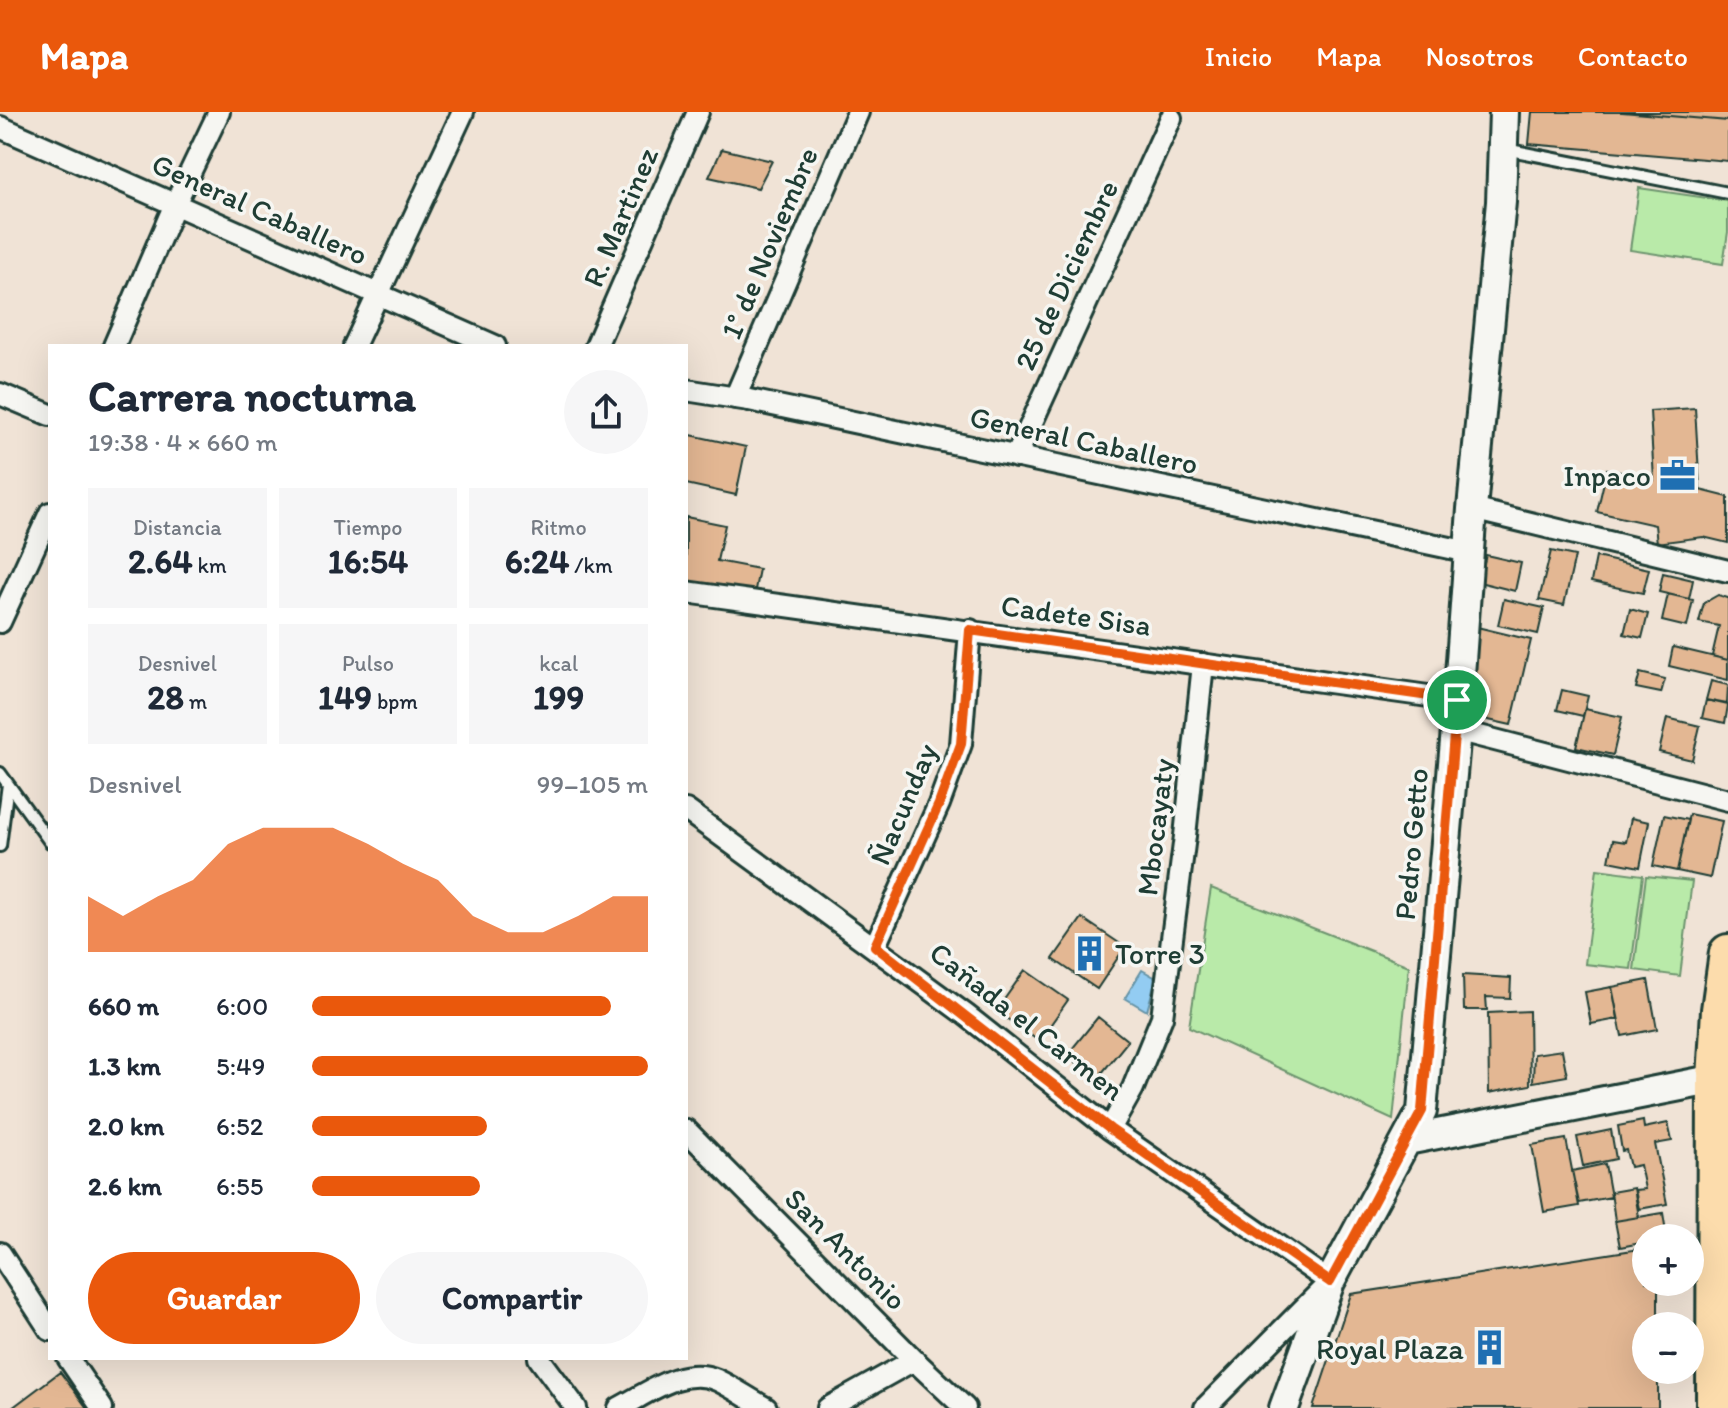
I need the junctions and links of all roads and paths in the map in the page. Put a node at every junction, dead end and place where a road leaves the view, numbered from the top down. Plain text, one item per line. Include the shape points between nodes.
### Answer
1 (219, 112) edge
2 (463, 112) edge
3 (698, 112) edge
4 (858, 112) edge
5 (1504, 112) edge
6 (1171, 118) dead end
7 (0, 127) edge
8 (1503, 148) junction
9 (1728, 193) edge
10 (175, 204) junction
11 (378, 295) junction
12 (115, 344) edge
13 (355, 344) edge
14 (490, 344) edge
15 (597, 344) edge
16 (688, 390) edge
17 (0, 394) edge
18 (735, 398) junction
19 (48, 414) edge
20 (1016, 457) junction
21 (1472, 509) junction
22 (48, 518) edge
23 (1469, 552) junction
24 (1728, 571) edge
25 (688, 592) edge
26 (0, 622) edge
27 (970, 630) junction
28 (1203, 664) junction
29 (1457, 700) junction
30 (1456, 730) junction
31 (0, 773) edge
32 (8, 784) junction
33 (1728, 800) edge
34 (688, 811) edge
35 (48, 839) edge
36 (0, 846) edge
37 (875, 946) junction
38 (1728, 953) edge
39 (1716, 1079) junction
40 (1110, 1129) junction
41 (688, 1132) edge
42 (1407, 1140) junction
43 (1715, 1157) junction
44 (0, 1253) edge
45 (1330, 1282) junction
46 (48, 1327) edge
47 (69, 1360) edge
48 (540, 1360) edge
49 (914, 1360) junction
50 (102, 1408) edge
51 (576, 1408) edge
52 (619, 1408) edge
53 (766, 1408) edge
54 (828, 1408) edge
55 (965, 1408) edge
56 (1205, 1408) edge
57 (1284, 1408) edge
58 (1694, 1408) edge
59 (1715, 1408) edge

1 - 10 street
2 - 11 street
3 - 15 street, R. Martinez
4 - 18 street, 1° de Noviembre
5 - 8 street, Pedro Getto
6 - 20 street, 25 de Diciembre
7 - 10 street, General Caballero
8 - 9 lane
8 - 21 street, Pedro Getto
10 - 11 street, General Caballero
10 - 12 street
11 - 13 street
11 - 14 street, General Caballero
16 - 18 street, General Caballero
17 - 19 street
18 - 20 street, General Caballero
20 - 23 street, General Caballero
21 - 23 street, Pedro Getto
21 - 24 street
22 - 26 street
23 - 29 street, Pedro Getto
25 - 27 street, Cadete Sisa
27 - 28 street, Cadete Sisa
27 - 37 street, Ñacunday via 961,744
28 - 29 street, Cadete Sisa
28 - 40 street, Mbocayaty via 1162,1017
29 - 30 street, Pedro Getto
30 - 33 street
30 - 42 street, Pedro Getto via 1422,1111
31 - 32 lane
32 - 35 lane
32 - 36 lane
34 - 37 street, Cañada el Carmen
37 - 40 street, Cañada el Carmen
38 - 39 highway
39 - 42 street
39 - 43 highway
40 - 45 street, Cañada el Carmen
41 - 49 street, San Antonio
42 - 45 street, Pedro Getto
43 - 58 highway via 1694,1271
43 - 59 highway
44 - 46 street
45 - 56 street
45 - 57 street, Pedro Getto
47 - 50 street
48 - 51 street
49 - 54 street
49 - 55 street, San Antonio
52 - 53 street via 692,1374 718,1381

